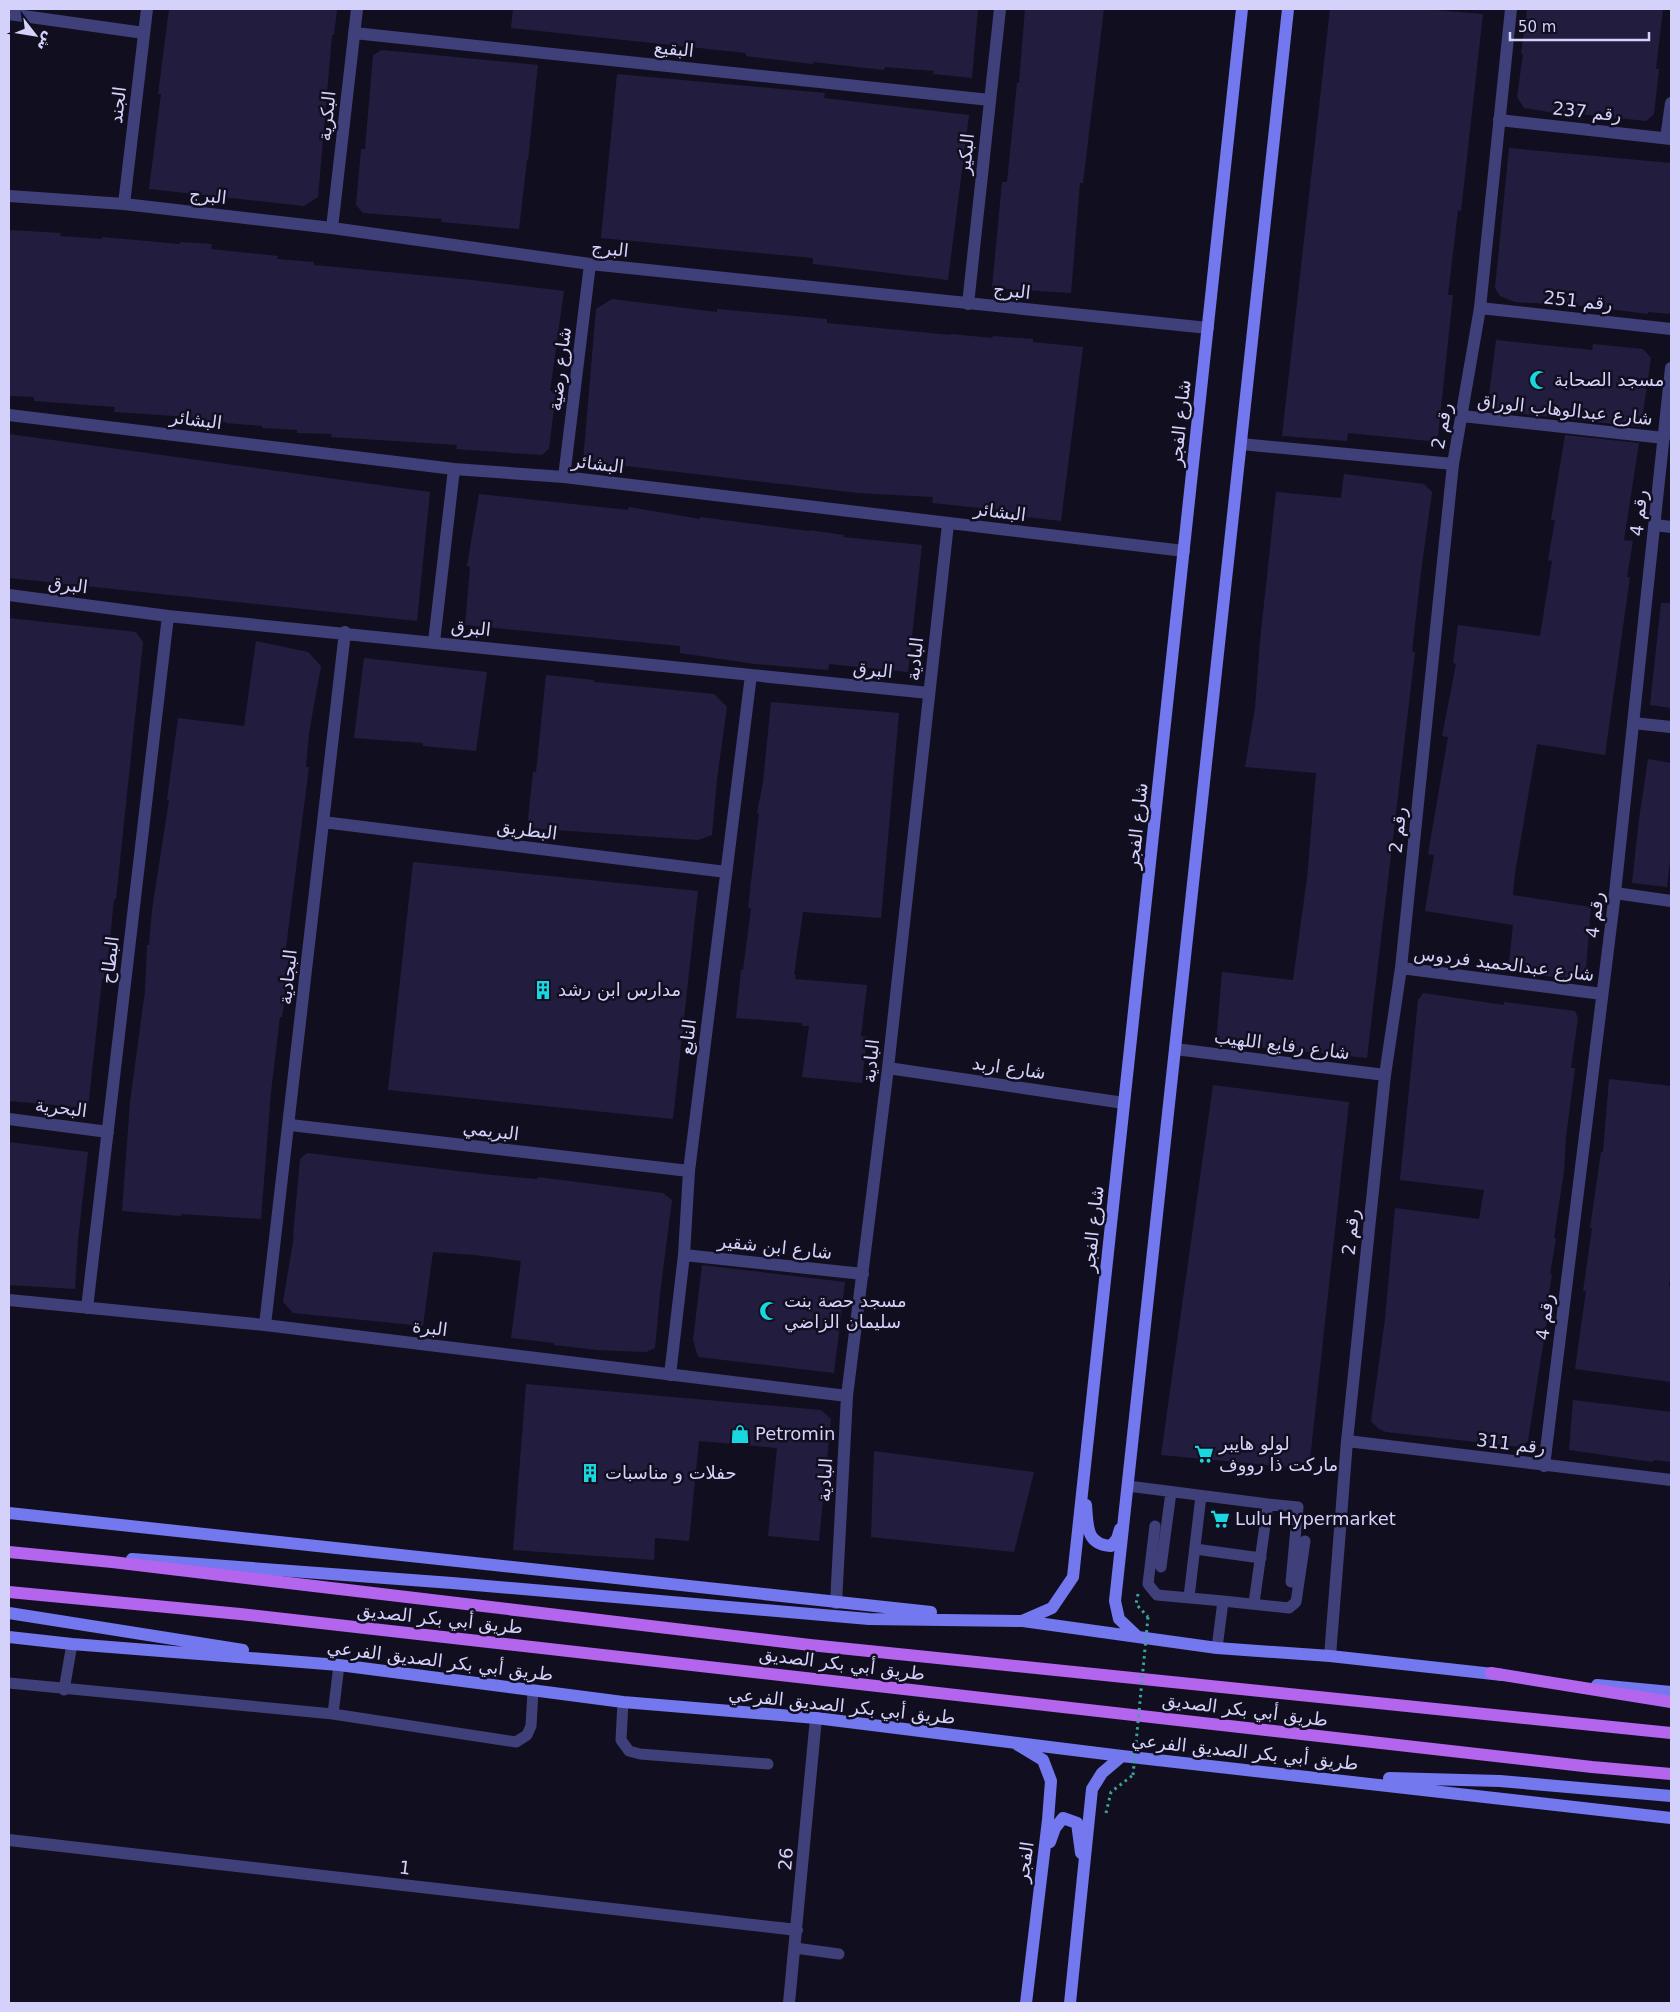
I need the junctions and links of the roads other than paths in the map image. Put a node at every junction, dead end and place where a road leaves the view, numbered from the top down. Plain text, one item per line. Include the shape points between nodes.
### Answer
1 (147, 9) edge
2 (357, 9) edge
3 (1000, 9) edge
4 (1242, 9) edge
5 (1288, 9) edge
6 (1511, 9) edge
7 (9, 14) edge
8 (144, 33) junction
9 (354, 33) junction
10 (990, 100) junction
11 (1671, 103) edge
12 (1499, 120) junction
13 (1669, 138) edge
14 (9, 196) edge
15 (124, 204) junction
16 (332, 228) junction
17 (590, 264) junction
18 (968, 304) junction
19 (1480, 308) junction
20 (1208, 328) junction
21 (1671, 329) edge
22 (1671, 368) edge
23 (9, 415) edge
24 (1462, 416) junction
25 (1664, 438) junction
26 (1241, 444) junction
27 (1453, 464) junction
28 (454, 469) junction
29 (564, 477) junction
30 (948, 524) junction
31 (1655, 525) junction
32 (1671, 527) edge
33 (1184, 550) junction
34 (9, 595) edge
35 (168, 616) junction
36 (345, 632) junction
37 (434, 642) junction
38 (751, 675) junction
39 (929, 693) junction
40 (1633, 723) junction
41 (1671, 727) edge
42 (323, 822) junction
43 (726, 872) junction
44 (1615, 893) junction
45 (1671, 901) edge
46 (1401, 968) junction
47 (1602, 994) junction
48 (1175, 1049) junction
49 (888, 1068) junction
50 (1385, 1075) junction
51 (1124, 1103) junction
52 (9, 1119) edge
53 (290, 1125) junction
54 (108, 1132) junction
55 (688, 1171) junction
56 (684, 1255) junction
57 (864, 1274) junction
58 (9, 1300) edge
59 (87, 1308) junction
60 (265, 1326) junction
61 (670, 1375) junction
62 (847, 1396) junction
63 (1347, 1441) junction
64 (1544, 1466) junction
65 (1084, 1478) junction
66 (1671, 1480) edge
67 (1128, 1486) junction
68 (1172, 1492) junction
69 (1201, 1496) junction
70 (1126, 1500) junction
71 (1268, 1504) junction
72 (9, 1513) edge
73 (1155, 1526) dead end
74 (1304, 1541) dead end
75 (1195, 1549) junction
76 (9, 1551) edge
77 (1261, 1558) junction
78 (1161, 1568) dead end
79 (1291, 1582) dead end
80 (9, 1592) edge
81 (1189, 1597) junction
82 (1223, 1602) junction
83 (836, 1603) junction
84 (1254, 1604) junction
85 (9, 1613) edge
86 (1022, 1621) junction
87 (9, 1637) edge
88 (1138, 1637) junction
89 (72, 1644) junction
90 (1217, 1648) junction
91 (1330, 1656) junction
92 (339, 1665) junction
93 (1491, 1673) junction
94 (9, 1683) edge
95 (64, 1690) junction
96 (533, 1691) junction
97 (1671, 1692) edge
98 (623, 1702) junction
99 (1671, 1702) edge
100 (333, 1714) junction
101 (816, 1718) junction
102 (1671, 1733) edge
103 (1014, 1743) junction
104 (1122, 1756) junction
105 (768, 1764) dead end
106 (1671, 1774) edge
107 (1304, 1776) junction
108 (1671, 1796) edge
109 (1671, 1818) edge
110 (9, 1840) edge
111 (1041, 1869) junction
112 (1083, 1873) junction
113 (797, 1930) junction
114 (795, 1948) junction
115 (839, 1954) dead end
116 (789, 2003) edge
117 (1026, 2003) edge
118 (1070, 2003) edge

1 - 8 street, الجند
2 - 9 street, البكرية
3 - 10 street, البكير
4 - 20 main road, شارع الفجر
5 - 26 main road
6 - 12 street, رقم 2
7 - 8 street
8 - 15 street, الجند
9 - 10 street, البقيع
9 - 16 street, البكرية
10 - 18 street, البكير
11 - 13 street
12 - 13 street, رقم 237
12 - 19 street, رقم 2
14 - 15 street, البرج
15 - 16 street, البرج
16 - 17 street, البرج
17 - 18 street, البرج
17 - 29 street, شارع رضية
18 - 20 street, البرج
19 - 21 street, رقم 251
19 - 24 street, رقم 2
20 - 33 main road, شارع الفجر
22 - 25 street, رقم 4
23 - 28 street, البشائر
24 - 25 street, شارع عبدالوهاب الوراق
24 - 27 street, رقم 2
25 - 31 street, رقم 4
26 - 27 street
26 - 48 main road
27 - 46 street, رقم 2
28 - 29 street, البشائر
28 - 37 street
29 - 30 street, البشائر
30 - 33 street, البشائر
30 - 39 street, البادية
31 - 32 street
31 - 40 street, رقم 4
33 - 51 main road, شارع الفجر
34 - 35 street, البرق
35 - 36 street, البرق
35 - 54 street, البطاح
36 - 37 street, البرق
36 - 42 street, البجادية
37 - 38 street, البرق
38 - 39 street, البرق
38 - 43 street, النابع
39 - 49 street, البادية
40 - 41 street
40 - 44 street, رقم 4
42 - 43 street, البطريق
42 - 53 street, البجادية
43 - 55 street, النابع
44 - 45 street
44 - 47 street, رقم 4
46 - 47 street, شارع عبدالحميد فردوس
46 - 50 street, رقم 2
47 - 64 street, رقم 4
48 - 50 street, شارع رفايع اللهيب
48 - 67 main road
49 - 51 street, شارع اربد
49 - 57 street, البادية
50 - 63 street, رقم 2
51 - 65 main road, شارع الفجر
52 - 54 street, البحرية
53 - 55 street, البريمي
53 - 60 street, البجادية
54 - 59 street, البطاح
55 - 56 street, النابع
56 - 57 street, شارع ابن شقير
56 - 61 street, النابع
57 - 62 street, البادية
58 - 59 street, البرة
59 - 60 street, البرة
60 - 61 street, البرة
61 - 62 street, البرة
62 - 83 street, البادية
63 - 64 street, رقم 311
63 - 91 street, رقم 2
64 - 66 street, رقم 311
65 - 70 main road via 1089,1533 1102,1545 1111,1546 1117,1539
65 - 86 main road, شارع الفجر via 1073,1577 1052,1608
67 - 68 lane
67 - 70 main road
68 - 69 lane
68 - 78 lane
69 - 71 lane
69 - 75 lane
70 - 88 main road via 1115,1600 1119,1618
71 - 77 lane
71 - 79 lane via 1298,1507
72 - 83 main road
73 - 81 lane via 1148,1584 1157,1595
74 - 84 lane via 1296,1602 1289,1608
75 - 77 lane
75 - 81 lane
76 - 86 main road via 452,1583 869,1619
76 - 102 main road, طريق أبي بكر الصديق via 810,1645
77 - 84 lane
80 - 106 main road, طريق أبي بكر الصديق via 250,1615
81 - 82 lane
82 - 84 lane
82 - 90 lane
83 - 86 main road
85 - 92 main road
86 - 88 main road
87 - 89 main road, طريق أبي بكر الصديق الفرعي
88 - 90 main road
89 - 92 main road, طريق أبي بكر الصديق الفرعي
89 - 95 lane
90 - 91 main road
91 - 93 main road
92 - 96 main road, طريق أبي بكر الصديق الفرعي
92 - 100 lane
93 - 97 main road
93 - 99 main road
94 - 95 lane
95 - 100 lane
96 - 98 main road, طريق أبي بكر الصديق الفرعي
96 - 100 lane via 531,1726 527,1736 516,1742
98 - 101 main road, طريق أبي بكر الصديق الفرعي
98 - 105 lane via 621,1740 629,1751
101 - 103 main road, طريق أبي بكر الصديق الفرعي
101 - 113 street, 26
103 - 104 main road, طريق أبي بكر الصديق الفرعي
103 - 111 main road, الفجر via 1043,1760 1051,1781
104 - 107 main road, طريق أبي بكر الصديق الفرعي
104 - 112 main road via 1102,1773 1092,1789
107 - 108 main road via 1500,1781
107 - 109 main road, طريق أبي بكر الصديق الفرعي
110 - 113 street, 1
111 - 112 main road via 1055,1828 1064,1818 1077,1823
111 - 117 main road, الفجر
112 - 118 main road
113 - 114 street, 26
114 - 115 lane
114 - 116 street, 26

